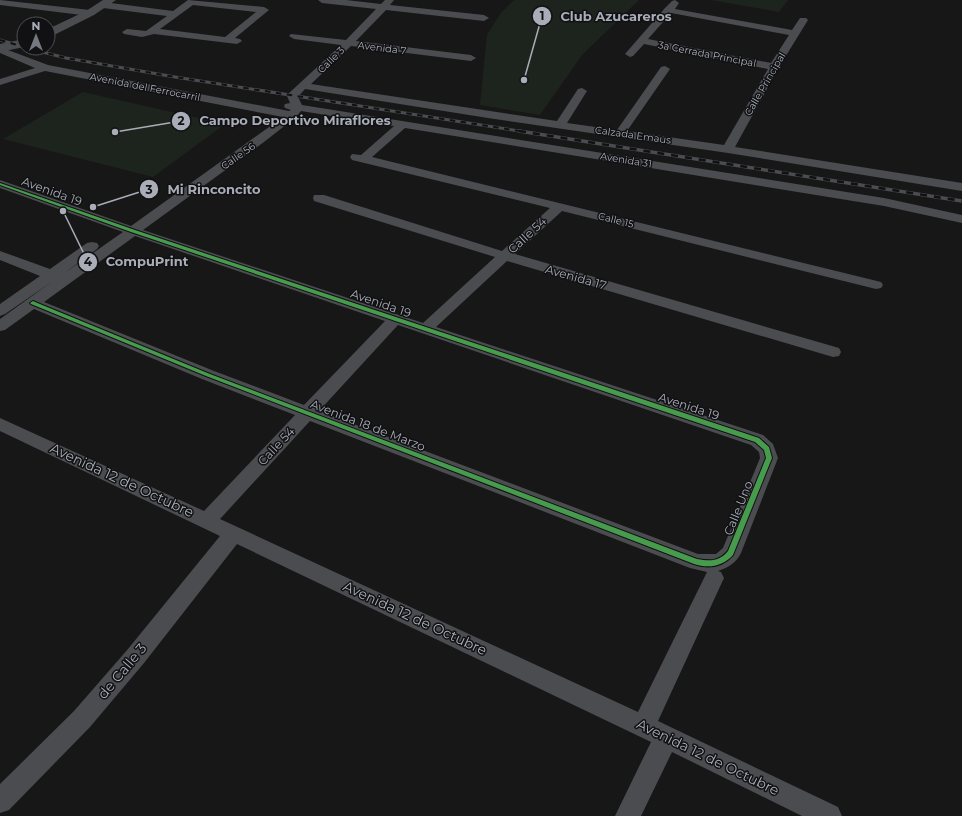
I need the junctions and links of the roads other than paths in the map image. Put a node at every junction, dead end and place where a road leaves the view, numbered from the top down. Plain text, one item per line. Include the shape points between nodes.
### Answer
1 (322, 0) edge
2 (193, 1) edge
3 (0, 2) edge
4 (107, 3) edge
5 (675, 3) dead end
6 (386, 4) edge
7 (668, 10) junction
8 (90, 13) junction
9 (175, 14) junction
10 (484, 18) dead end
11 (803, 20) dead end
12 (56, 30) edge
13 (151, 31) junction
14 (127, 32) dead end
15 (795, 33) junction
16 (294, 36) dead end
17 (227, 40) junction
18 (641, 41) junction
19 (348, 43) junction
20 (16, 45) edge
21 (238, 48) dead end
22 (0, 49) edge
23 (630, 54) dead end
24 (471, 58) dead end
25 (774, 67) junction
26 (45, 68) junction
27 (665, 69) dead end
28 (0, 82) edge
29 (304, 86) junction
30 (582, 91) dead end
31 (291, 109) junction
32 (403, 124) junction
33 (561, 124) junction
34 (620, 133) junction
35 (728, 149) junction
36 (0, 184) edge
37 (962, 187) edge
38 (319, 198) dead end
39 (559, 206) junction
40 (962, 219) edge
41 (126, 229) junction
42 (0, 255) edge
43 (505, 256) junction
44 (51, 275) junction
45 (65, 280) junction
46 (876, 284) dead end
47 (33, 303) junction
48 (0, 312) edge
49 (395, 319) junction
50 (0, 326) edge
51 (425, 330) junction
52 (833, 352) dead end
53 (306, 414) junction
54 (0, 424) edge
55 (757, 440) joint
56 (207, 520) junction
57 (234, 533) junction
58 (697, 562) joint
59 (714, 578) dead end
60 (643, 726) junction
61 (666, 738) junction
62 (0, 801) edge
63 (628, 816) edge
64 (829, 816) edge

1 - 6 street
2 - 9 street
2 - 17 street via 264,10
3 - 8 street
4 - 8 street
4 - 9 street
5 - 7 street
6 - 10 street
6 - 19 street, Calle 3
7 - 15 street
7 - 18 street
8 - 12 street
9 - 13 street
11 - 15 street, Calle Principal
13 - 14 street via 142,34
13 - 17 street
15 - 25 street, Calle Principal
16 - 19 street, Avenida 7
17 - 21 street via 243,42
18 - 23 street
18 - 25 street, 3a Cerrada Principal
19 - 24 street, Avenida 7
19 - 29 street, Calle 3
20 - 22 street
22 - 26 street, Avenida del Ferrocarril
25 - 35 street, Calle Principal
26 - 28 street
26 - 31 street, Avenida del Ferrocarril
27 - 34 street
29 - 31 street, Calle 3 via 292,96
29 - 33 street, Calzada Emaus
30 - 33 street
31 - 32 street, Avenida 31
31 - 41 street, Calle 56 via 260,140
32 - 39 street, Calle 15 via 359,158
32 - 40 street, Avenida 31 via 884,202
33 - 34 street, Calzada Emaus
34 - 35 street, Calzada Emaus
35 - 37 street, Calzada Emaus
36 - 41 street, Avenida 19
38 - 43 street, Avenida 17
39 - 43 street, Calle 54
39 - 46 street, Calle 15
41 - 44 street, Calle 56
41 - 45 street, Calle 56
41 - 49 street, Avenida 19
42 - 44 street
43 - 51 street, Calle 54
43 - 52 street, Avenida 17
44 - 45 street
44 - 48 street, Calle 56
45 - 47 street, Calle 56
47 - 50 street, Calle 56
47 - 53 street, Avenida 18 de Marzo
49 - 51 street, Avenida 19
49 - 53 street, Calle 54
51 - 55 street, Avenida 19
53 - 56 street, Calle 54
53 - 58 street, Avenida 18 de Marzo
54 - 56 street, Avenida 12 de Octubre
55 - 58 street, Calle Uno via 767,449 770,458 731,553 716,564
56 - 57 street, Avenida 12 de Octubre
57 - 60 street, Avenida 12 de Octubre
57 - 62 street, de Calle 3 via 82,719
59 - 60 street
60 - 61 street, Avenida 12 de Octubre
61 - 63 street
61 - 64 street, Avenida 12 de Octubre

